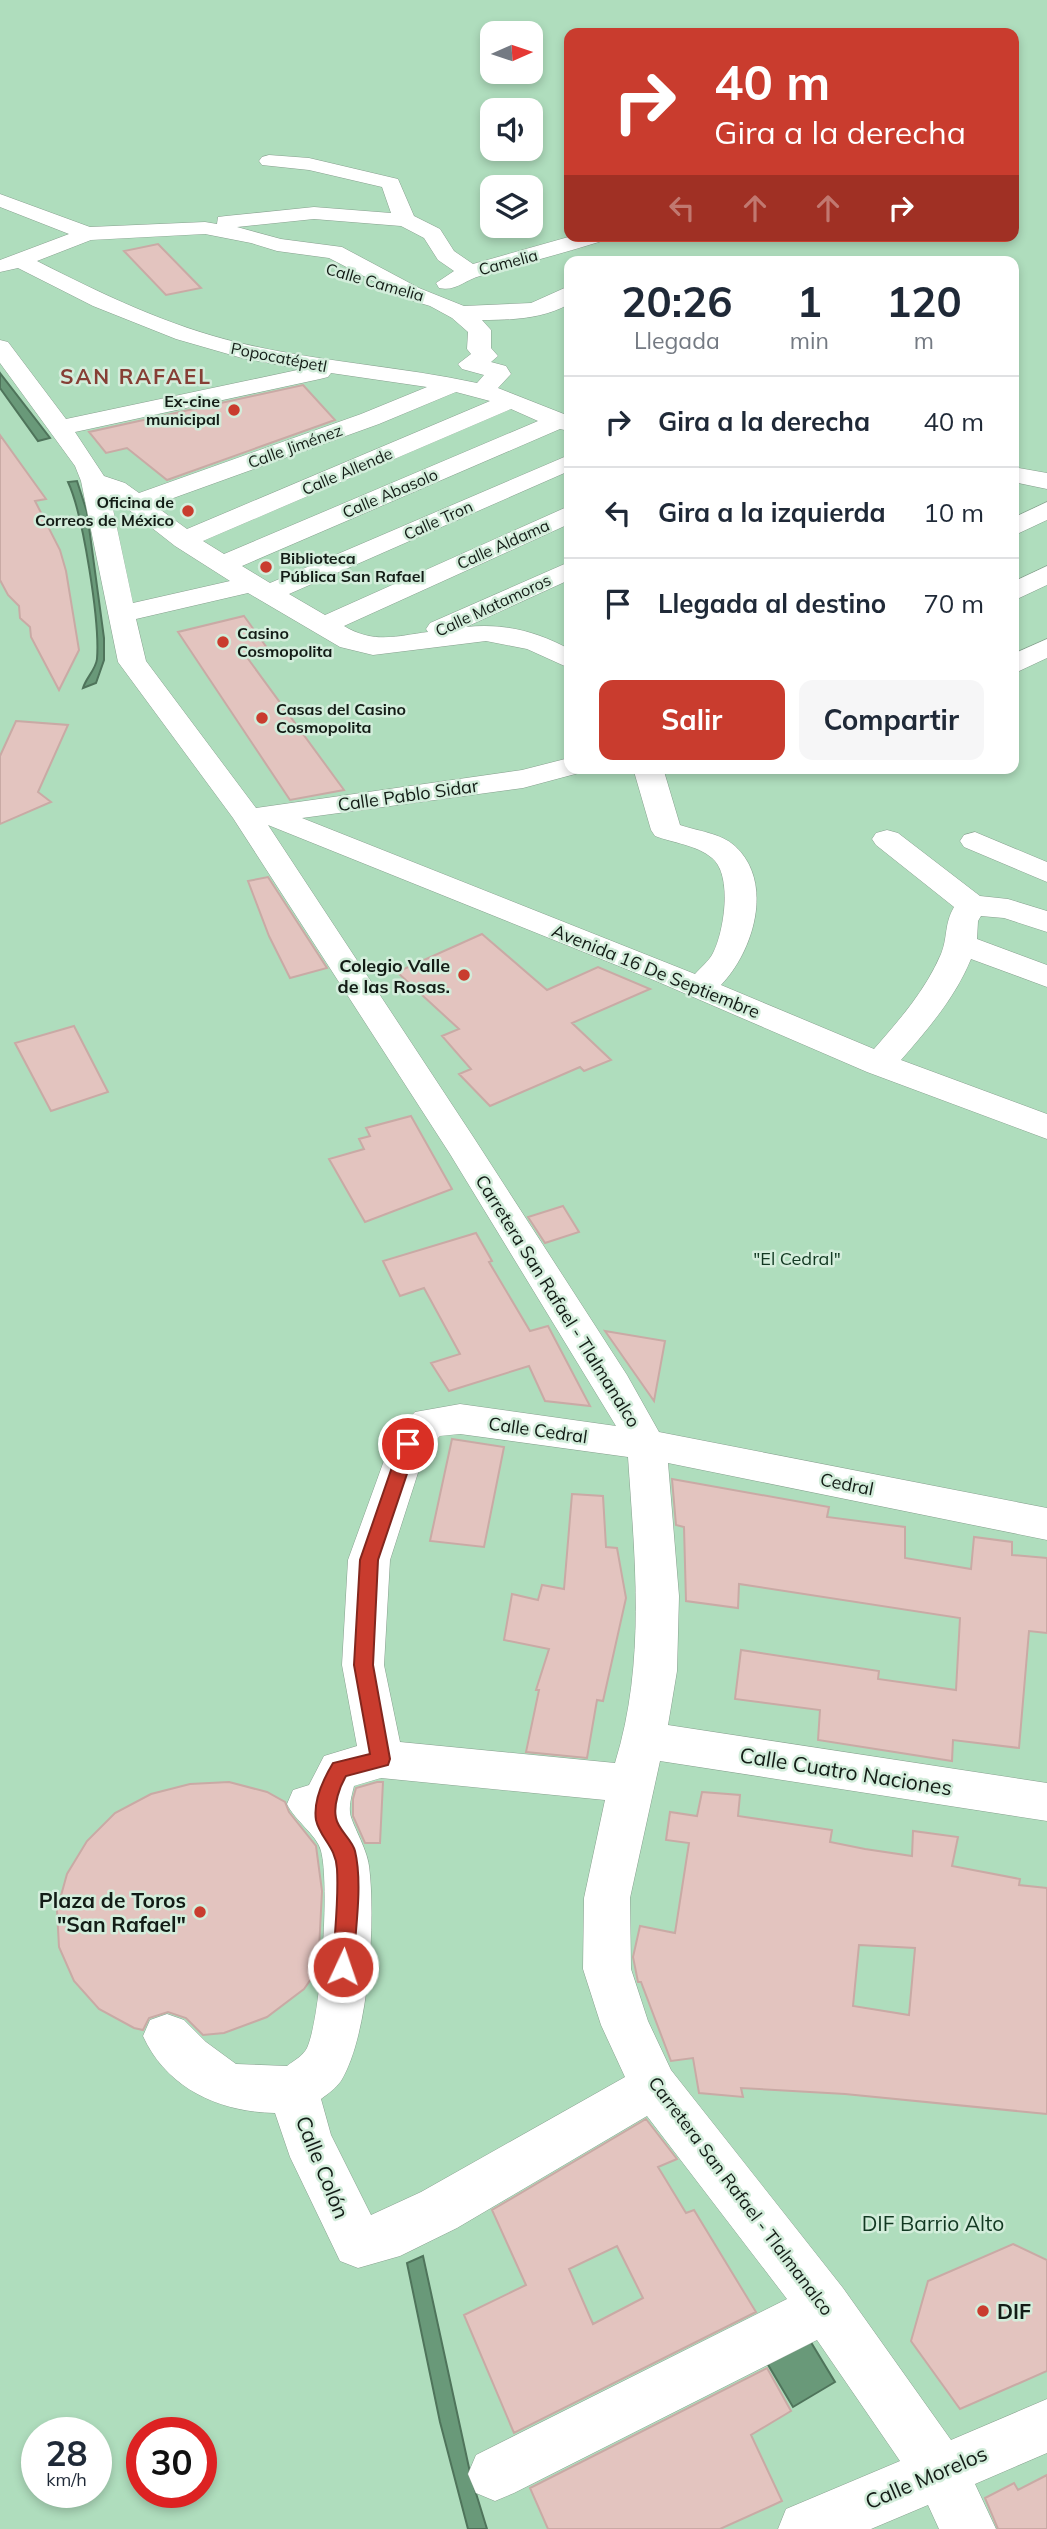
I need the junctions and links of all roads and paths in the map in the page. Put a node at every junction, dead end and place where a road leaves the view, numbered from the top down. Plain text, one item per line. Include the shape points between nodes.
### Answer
1 (269, 161) dead end
2 (0, 200) edge
3 (406, 220) junction
4 (205, 228) junction
5 (88, 234) junction
6 (576, 242) edge
7 (10, 264) edge
8 (469, 272) junction
9 (418, 293) junction
10 (564, 296) edge
11 (461, 313) junction
12 (0, 347) edge
13 (338, 369) junction
14 (453, 385) junction
15 (482, 390) junction
16 (510, 401) junction
17 (564, 423) edge
18 (59, 428) junction
19 (564, 464) edge
20 (1019, 475) edge
21 (94, 481) junction
22 (1047, 481) edge
23 (135, 503) junction
24 (1047, 510) edge
25 (564, 516) edge
26 (1019, 525) edge
27 (184, 540) junction
28 (222, 565) junction
29 (564, 572) edge
30 (1047, 574) edge
31 (260, 589) junction
32 (1019, 590) edge
33 (122, 614) junction
34 (323, 626) junction
35 (564, 630) edge
36 (417, 640) junction
37 (537, 643) junction
38 (1047, 647) edge
39 (564, 657) edge
40 (1019, 663) edge
41 (1047, 672) edge
42 (1019, 674) edge
43 (564, 769) edge
44 (650, 774) edge
45 (256, 814) junction
46 (887, 839) dead end
47 (975, 841) dead end
48 (1047, 873) edge
49 (971, 905) junction
50 (1047, 922) edge
51 (961, 944) junction
52 (1047, 977) edge
53 (699, 988) junction
54 (879, 1063) junction
55 (1047, 1127) edge
56 (647, 1446) junction
57 (1047, 1524) edge
58 (381, 1759) junction
59 (638, 1762) junction
60 (1047, 1802) edge
61 (167, 2036) dead end
62 (654, 2086) junction
63 (293, 2088) junction
64 (825, 2306) junction
65 (1047, 2426) edge
66 (940, 2471) junction
67 (495, 2474) dead end
68 (806, 2529) edge
69 (968, 2529) edge

1 - 3 street via 309,164 391,183
2 - 5 street
3 - 4 street via 314,213 216,222
3 - 8 street via 432,234 446,255
4 - 5 street
4 - 9 street, Calle Camelia via 244,247
5 - 7 street
6 - 8 street, Camelia
7 - 13 street, Popocatépetl via 145,321 240,350
8 - 9 street, Camelia
9 - 11 street, Calle Camelia
10 - 11 street via 516,313
11 - 15 street, Calle Camelia via 480,330 479,349 486,356 470,364 499,374
12 - 18 street, Carretera San Rafael - Tlalmanalco
13 - 14 street, Popocatépetl
13 - 18 street
14 - 15 street, Popocatépetl
14 - 23 street, Calle Jiménez
15 - 16 street, Popocatépetl
16 - 17 street, Popocatépetl
16 - 27 street, Calle Allende
17 - 28 street, Calle Abasolo
18 - 21 street, Carretera San Rafael - Tlalmanalco
19 - 31 street, Calle Tron
20 - 22 street
21 - 23 street via 116,488
21 - 33 street, Carretera San Rafael - Tlalmanalco
23 - 27 street
24 - 26 street
25 - 34 street, Calle Aldama
27 - 28 street
28 - 31 street
29 - 36 street, Calle Matamoros
30 - 32 street
31 - 33 street, Calle Tron
31 - 34 street
33 - 45 street, Carretera San Rafael - Tlalmanalco via 132,662
34 - 36 street via 373,647
35 - 37 street
36 - 37 street via 486,633
37 - 39 street
38 - 40 street
41 - 42 street
43 - 45 street, Calle Pablo Sidar via 523,779
44 - 53 street via 666,830 723,851 735,870 740,911 736,936 727,957
45 - 53 street, Avenida 16 De Septiembre
45 - 56 street, Carretera San Rafael - Tlalmanalco
46 - 49 street
47 - 48 street
49 - 50 street via 1008,909
49 - 51 street via 962,921
51 - 52 street
51 - 54 street via 926,1010
53 - 54 street, Avenida 16 De Septiembre
54 - 55 street, Avenida 16 De Septiembre
56 - 57 street, Cedral
56 - 58 street, Calle Cedral via 460,1419 429,1422 408,1444 369,1560 363,1665
56 - 59 street, Carretera San Rafael - Tlalmanalco via 658,1596 656,1671
58 - 59 street, Calle Cuatro Naciones
58 - 63 street, Calle Cuatro Naciones via 340,1769 317,1811 345,1850 338,2020 324,2065
59 - 60 street, Calle Cuatro Naciones
59 - 62 street, Carretera San Rafael - Tlalmanalco via 607,1898 607,1969 625,2025
61 - 63 street via 181,2053 234,2087
62 - 63 street, Calle Colón via 439,2210 382,2238 358,2243 308,2140
62 - 64 street, Carretera San Rafael - Tlalmanalco
64 - 66 street, Carretera San Rafael - Tlalmanalco
64 - 67 street
65 - 66 street, Calle Morelos
66 - 68 street, Calle Morelos
66 - 69 street, Carretera San Rafael - Tlalmanalco

